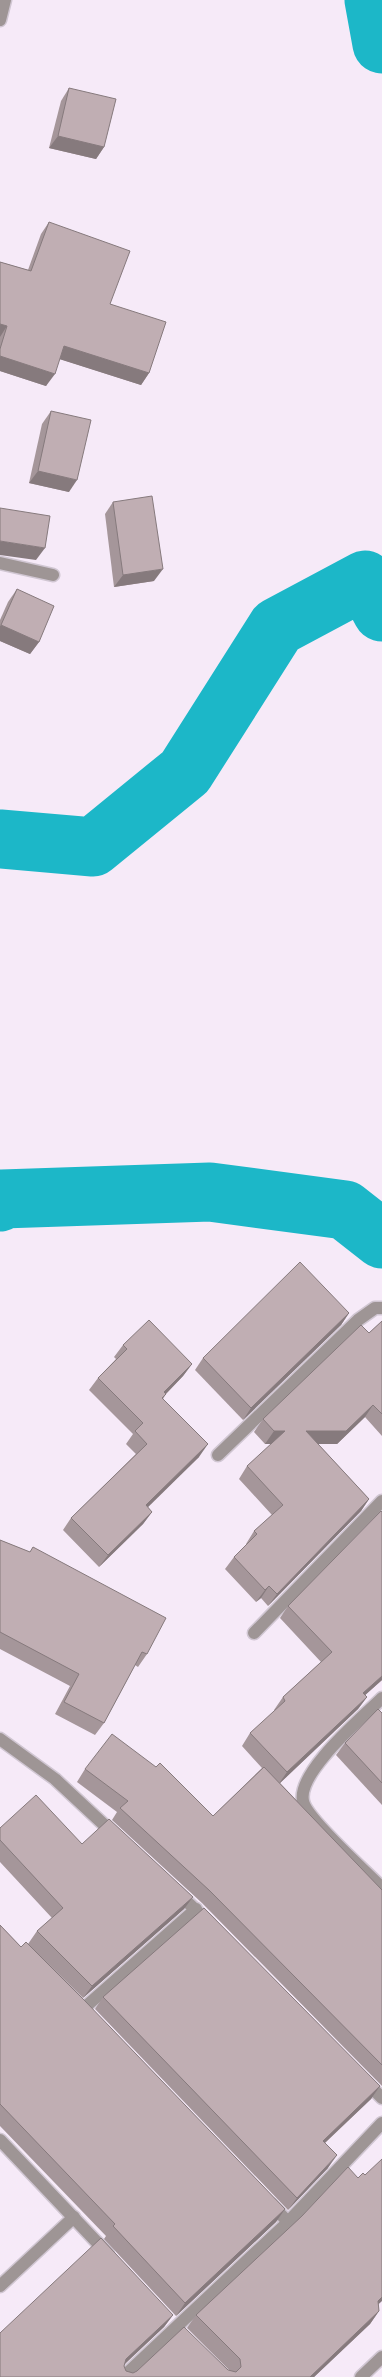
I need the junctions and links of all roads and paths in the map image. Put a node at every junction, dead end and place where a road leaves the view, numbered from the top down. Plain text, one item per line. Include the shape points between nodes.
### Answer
1 (5, 0) edge
2 (0, 20) edge
3 (0, 564) edge
4 (53, 575) dead end
5 (382, 1308) edge
6 (218, 1455) dead end
7 (382, 1501) edge
8 (254, 1633) dead end
9 (382, 1698) edge
10 (0, 1739) edge
11 (125, 1844) edge
12 (167, 1883) edge
13 (382, 1888) edge
14 (196, 1909) junction
15 (216, 1930) edge
16 (83, 2009) edge
17 (354, 2070) edge
18 (382, 2098) edge
19 (382, 2123) edge
20 (0, 2140) edge
21 (261, 2193) edge
22 (74, 2217) junction
23 (288, 2222) junction
24 (114, 2261) edge
25 (0, 2286) edge
26 (172, 2324) junction
27 (187, 2340) edge
28 (382, 2357) edge
29 (123, 2377) edge
30 (361, 2377) edge

1 - 2 street
3 - 4 street
5 - 6 street via 374,1308 358,1320
7 - 8 street
9 - 13 street via 313,1768 304,1784 303,1801 313,1817
10 - 11 street via 55,1779
12 - 14 street
14 - 15 street
14 - 16 street
17 - 18 street
19 - 23 street
20 - 22 street
21 - 23 street
22 - 24 street
22 - 25 street
23 - 26 street
26 - 27 street
26 - 29 street
28 - 30 street

